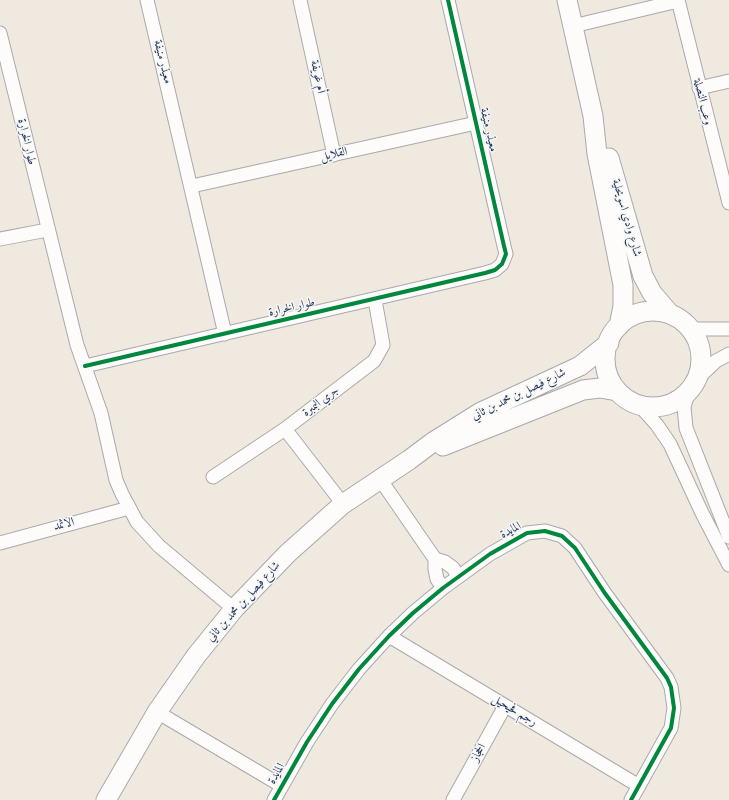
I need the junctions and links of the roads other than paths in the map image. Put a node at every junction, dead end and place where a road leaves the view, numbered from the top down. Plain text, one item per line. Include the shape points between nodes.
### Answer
1 (147, 0) edge
2 (300, 0) edge
3 (448, 0) edge
4 (567, 0) edge
5 (678, 1) edge
6 (573, 26) junction
7 (0, 33) edge
8 (729, 81) edge
9 (699, 88) junction
10 (593, 116) junction
11 (476, 123) junction
12 (334, 155) junction
13 (192, 186) junction
14 (729, 202) edge
15 (47, 230) junction
16 (0, 239) edge
17 (502, 264) joint
18 (375, 300) junction
19 (670, 314) junction
20 (619, 326) junction
21 (690, 329) junction
22 (729, 329) edge
23 (225, 334) junction
24 (608, 343) junction
25 (729, 354) edge
26 (85, 366) junction
27 (693, 386) junction
28 (617, 391) junction
29 (639, 405) junction
30 (285, 429) junction
31 (409, 460) junction
32 (213, 477) dead end
33 (380, 479) junction
34 (343, 504) junction
35 (129, 508) junction
36 (729, 537) edge
37 (0, 543) edge
38 (435, 559) junction
39 (729, 565) edge
40 (458, 576) junction
41 (443, 588) junction
42 (234, 609) junction
43 (389, 636) junction
44 (505, 706) junction
45 (157, 712) junction
46 (282, 786) junction
47 (639, 786) junction
48 (106, 800) edge
49 (274, 800) edge
50 (453, 800) edge
51 (631, 800) edge

1 - 13 street, معيذر منيفة
2 - 12 street, أم غويفة
3 - 11 street, معيذر منيفة
4 - 6 street, شارع وادي اسويحلية
5 - 6 street, وعب النصلة
5 - 9 street, وعب النصلة
6 - 10 street, شارع وادي اسويحلية
7 - 15 street, طوار الخرارة
8 - 9 street
9 - 14 street, وعب النصلة
10 - 19 street, شارع وادي اسويحلية via 607,153 643,276 652,293
10 - 20 street, شارع وادي اسويحلية via 597,154 622,285 623,306
11 - 12 street, القلايل
11 - 17 street, معيذر منيفة via 506,254
12 - 13 street, القلايل
13 - 23 street, معيذر منيفة
15 - 16 street
15 - 26 street, طوار الخرارة via 76,345
17 - 18 street, طوار الخرارة via 495,270 485,273
18 - 23 street, طوار الخرارة
18 - 30 street, جري البمبرة via 383,345 374,361
19 - 20 street via 654,311 639,314
19 - 21 street
20 - 24 street
21 - 22 street
21 - 27 street via 699,344 702,361
23 - 26 street, طوار الخرارة
24 - 28 street via 606,364 609,378
24 - 31 street, شارع فيصل بن محمد بن ثاني via 580,366 481,412
25 - 27 street via 716,361
26 - 35 street, طوار الخرارة via 101,413 116,480
27 - 29 street via 681,399 665,406
27 - 36 street via 684,407 686,428
28 - 29 street
28 - 31 street, شارع فيصل بن محمد بن ثاني via 600,388 583,390 552,400
29 - 39 street via 670,444
30 - 32 street, جري البمبرة
30 - 34 street
31 - 33 street, شارع فيصل بن محمد بن ثاني
33 - 34 street, شارع فيصل بن محمد بن ثاني
33 - 38 street
34 - 42 street, شارع فيصل بن محمد بن ثاني via 288,553
35 - 37 street, الاثمد
35 - 42 street, طوار الخرارة via 137,522 159,546
38 - 40 street via 445,562
38 - 41 street via 436,574
40 - 41 street, المايدة
40 - 47 street, المايدة via 527,533 554,532 569,541 671,687 674,708 671,728
41 - 43 street, المايدة
42 - 45 street, شارع فيصل بن محمد بن ثاني via 196,656
43 - 44 street, رجم فحيحيل
43 - 46 street, المايدة via 332,704
44 - 47 street, رجم فحيحيل
44 - 50 street, الحجاز
45 - 46 street, المايدة
45 - 48 street, شارع فيصل بن محمد بن ثاني
46 - 49 street, المايدة
47 - 51 street, المايدة

